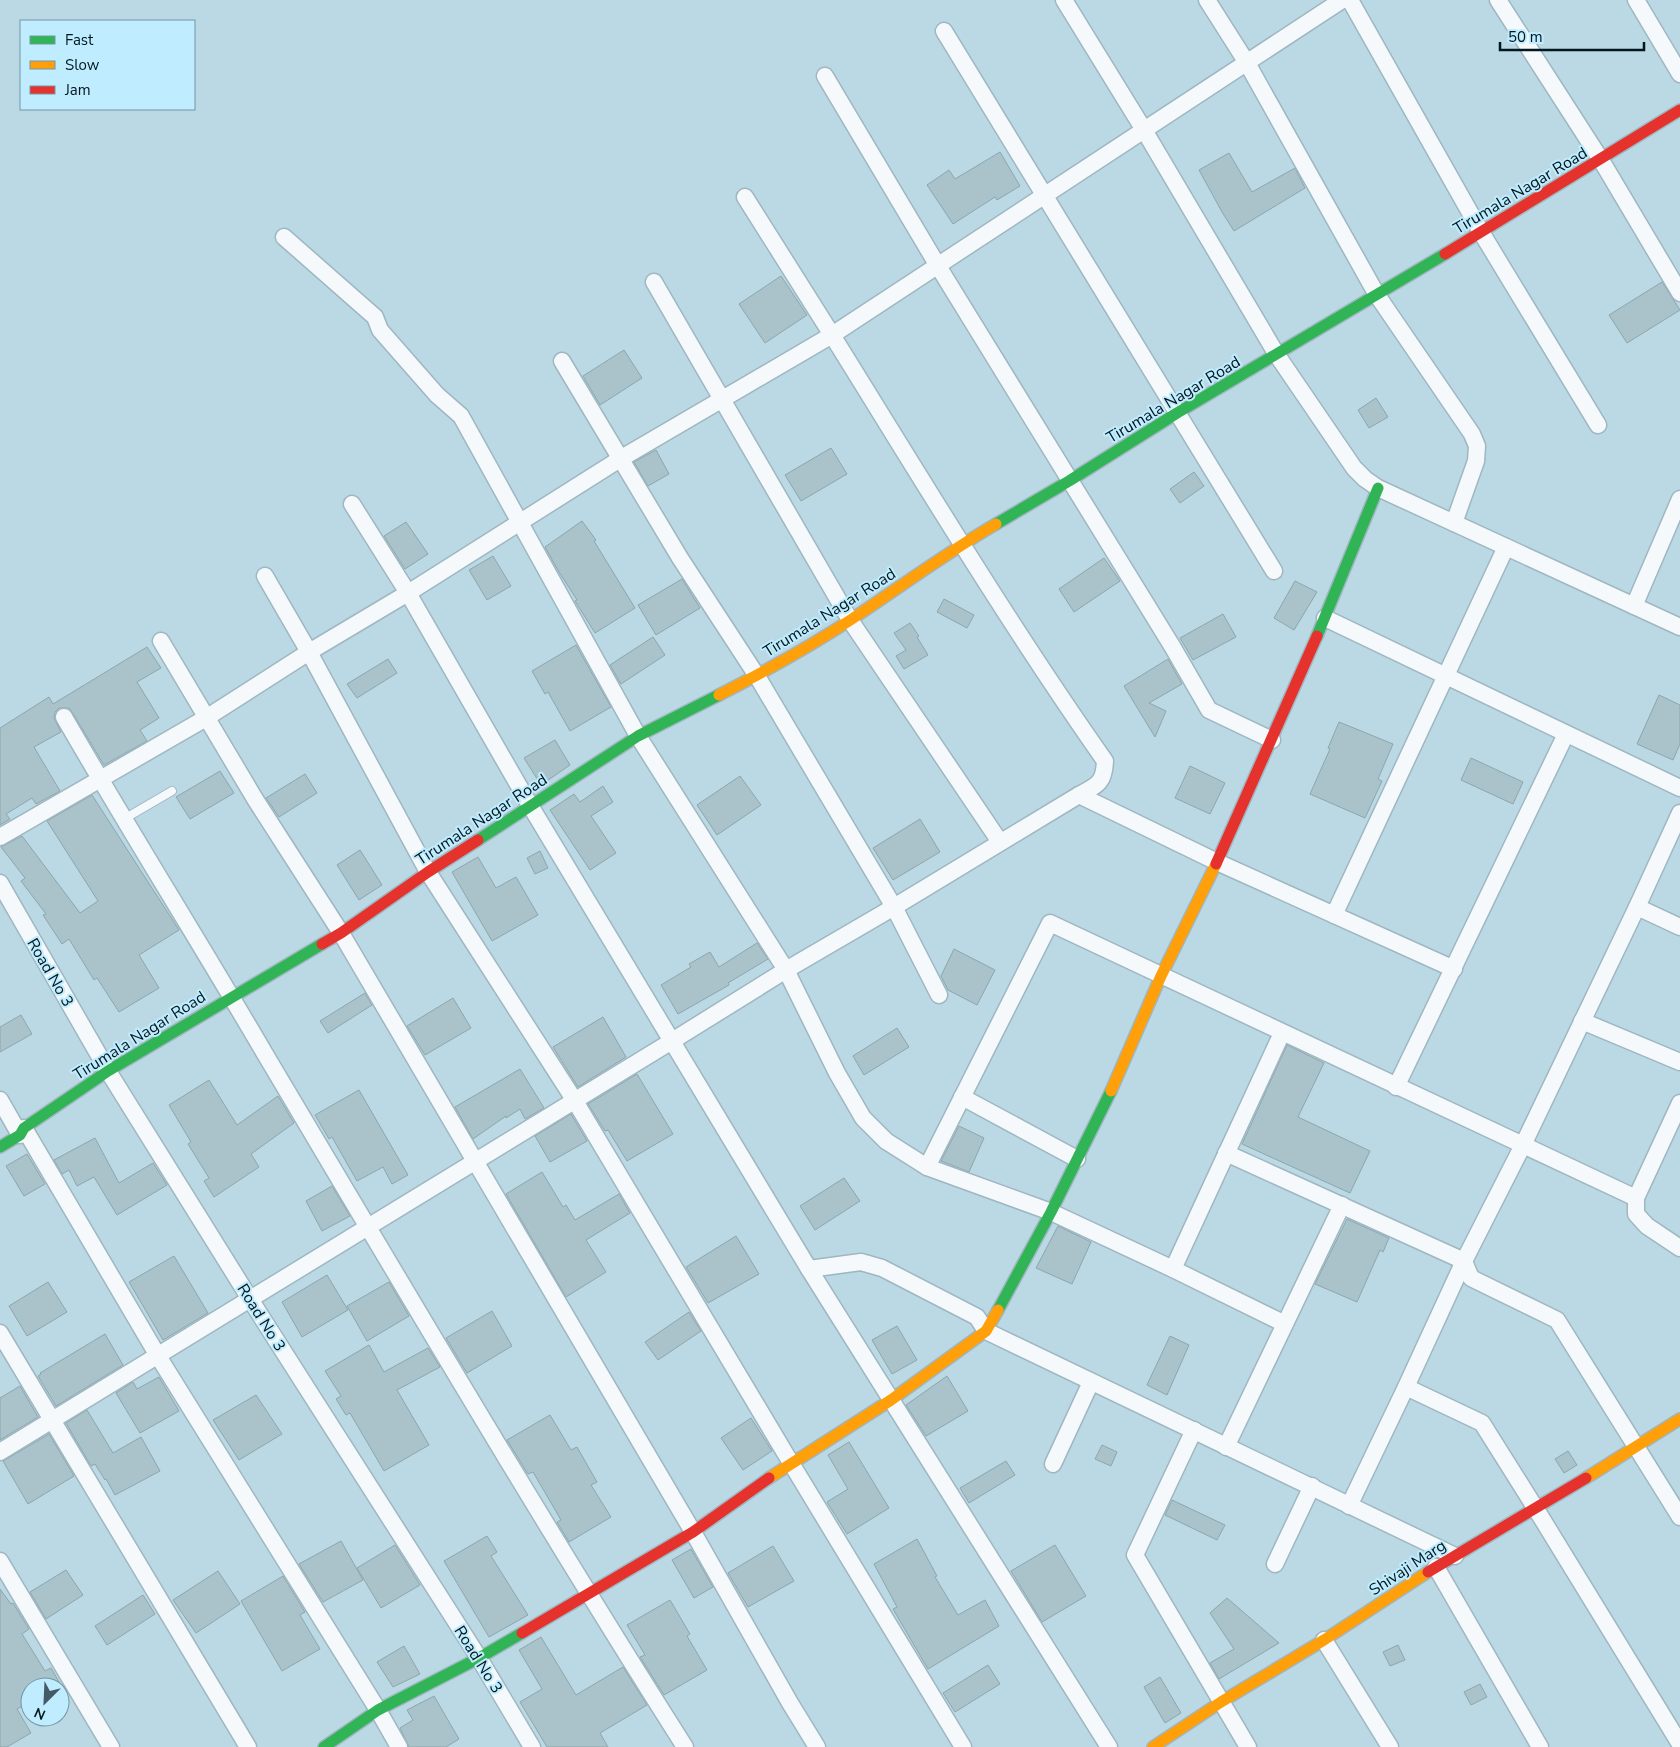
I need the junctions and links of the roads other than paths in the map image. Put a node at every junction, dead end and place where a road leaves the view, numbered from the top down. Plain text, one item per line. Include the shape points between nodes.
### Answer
1 (1064, 0) edge
2 (1207, 0) edge
3 (1342, 0) edge
4 (1350, 0) edge
5 (1498, 0) edge
6 (1636, 0) edge
7 (944, 31) dead end
8 (1247, 63) junction
9 (1680, 74) edge
10 (825, 76) dead end
11 (1680, 110) edge
12 (1144, 130) junction
13 (1601, 160) junction
14 (1045, 196) junction
15 (745, 197) dead end
16 (1481, 232) junction
17 (284, 237) dead end
18 (938, 266) junction
19 (1675, 275) edge
20 (654, 282) dead end
21 (1680, 293) edge
22 (1377, 295) junction
23 (832, 335) junction
24 (1277, 355) junction
25 (562, 361) dead end
26 (722, 399) junction
27 (1177, 414) junction
28 (1598, 425) dead end
29 (620, 459) junction
30 (1069, 481) junction
31 (1378, 488) junction
32 (1680, 499) edge
33 (352, 504) dead end
34 (520, 523) junction
35 (1454, 523) junction
36 (962, 544) junction
37 (1506, 547) junction
38 (1274, 571) dead end
39 (264, 576) dead end
40 (408, 593) junction
41 (1634, 606) junction
42 (1325, 618) junction
43 (850, 620) junction
44 (1680, 627) edge
45 (161, 641) dead end
46 (309, 652) junction
47 (757, 676) junction
48 (1445, 676) junction
49 (64, 717) dead end
50 (206, 718) junction
51 (1566, 734) junction
52 (638, 736) junction
53 (1272, 740) junction
54 (100, 779) junction
55 (1680, 788) edge
56 (172, 791) dead end
57 (1079, 795) junction
58 (531, 807) junction
59 (1680, 813) edge
60 (124, 819) junction
61 (0, 837) edge
62 (1000, 842) junction
63 (1217, 862) junction
64 (428, 872) junction
65 (0, 883) edge
66 (894, 907) junction
67 (1637, 907) junction
68 (1334, 915) junction
69 (1680, 927) edge
70 (341, 933) junction
71 (1454, 969) junction
72 (786, 970) junction
73 (1161, 976) junction
74 (939, 995) dead end
75 (232, 997) junction
76 (1582, 1021) junction
77 (1282, 1033) junction
78 (672, 1041) junction
79 (1680, 1062) edge
80 (108, 1072) junction
81 (1396, 1087) junction
82 (962, 1097) junction
83 (0, 1100) edge
84 (575, 1100) junction
85 (1680, 1103) edge
86 (22, 1131) junction
87 (1522, 1145) junction
88 (0, 1147) edge
89 (1226, 1153) junction
90 (1077, 1159) junction
91 (476, 1161) junction
92 (927, 1167) junction
93 (1636, 1198) junction
94 (1342, 1205) junction
95 (1051, 1212) junction
96 (368, 1227) junction
97 (1680, 1248) edge
98 (1464, 1261) junction
99 (809, 1269) junction
100 (1173, 1269) junction
101 (250, 1299) junction
102 (1284, 1324) junction
103 (986, 1331) junction
104 (0, 1333) edge
105 (158, 1356) junction
106 (1090, 1382) junction
107 (1406, 1386) junction
108 (891, 1400) junction
109 (1680, 1419) edge
110 (53, 1420) junction
111 (1194, 1430) junction
112 (1636, 1446) junction
113 (1226, 1447) junction
114 (0, 1452) edge
115 (791, 1463) junction
116 (1053, 1464) dead end
117 (1312, 1486) junction
118 (1349, 1506) junction
119 (1536, 1509) junction
120 (1680, 1516) edge
121 (693, 1532) junction
122 (1455, 1556) junction
123 (0, 1561) edge
124 (1275, 1564) dead end
125 (1436, 1567) junction
126 (588, 1596) junction
127 (1324, 1640) junction
128 (479, 1658) junction
129 (1221, 1702) junction
130 (378, 1710) junction
131 (1680, 1744) edge
132 (111, 1747) edge
133 (248, 1747) edge
134 (324, 1747) edge
135 (399, 1747) edge
136 (532, 1747) edge
137 (685, 1747) edge
138 (818, 1747) edge
139 (963, 1747) edge
140 (1109, 1747) edge
141 (1153, 1747) edge
142 (1248, 1747) edge
143 (1390, 1747) edge
144 (1540, 1747) edge

1 - 12 street
2 - 8 street
3 - 8 street
4 - 16 street
5 - 13 street
6 - 9 street
7 - 14 street
8 - 12 street
8 - 22 street
10 - 18 street
11 - 13 street, Tirumala Nagar Road
12 - 14 street
12 - 24 street
13 - 16 street, Tirumala Nagar Road
13 - 19 street
14 - 18 street
14 - 27 street
15 - 23 street
16 - 22 street, Tirumala Nagar Road
16 - 28 street
17 - 34 street via 375,317 380,330 437,395 461,416
18 - 23 street
18 - 30 street
19 - 21 street
20 - 26 street
22 - 24 street, Tirumala Nagar Road
22 - 35 street via 1477,446 1476,461
23 - 26 street
23 - 36 street
24 - 27 street, Tirumala Nagar Road
24 - 31 street via 1354,468
25 - 29 street
26 - 29 street
26 - 43 street
27 - 30 street, Tirumala Nagar Road
27 - 38 street
29 - 34 street
29 - 47 street
30 - 36 street, Tirumala Nagar Road
30 - 53 street via 1209,710
31 - 35 street
31 - 42 street
32 - 41 street
33 - 40 street
34 - 40 street
34 - 52 street
35 - 37 street
36 - 43 street, Tirumala Nagar Road
36 - 57 street via 1106,761 1104,775 1097,785
37 - 41 street
37 - 48 street
39 - 46 street
40 - 46 street
40 - 58 street
41 - 44 street
42 - 48 street
42 - 53 street
43 - 47 street, Tirumala Nagar Road
43 - 62 street
45 - 50 street
46 - 50 street
46 - 64 street
47 - 52 street, Tirumala Nagar Road
47 - 66 street
48 - 51 street
48 - 68 street
49 - 54 street
50 - 54 street
50 - 70 street
51 - 55 street
51 - 71 street
52 - 58 street, Tirumala Nagar Road
52 - 72 street
53 - 63 street
54 - 60 street
54 - 61 street
56 - 60 lane
57 - 62 street
57 - 63 street
58 - 64 street, Tirumala Nagar Road
58 - 78 street
59 - 67 street
60 - 75 street
62 - 66 street
63 - 68 street
63 - 73 street
64 - 70 street, Tirumala Nagar Road
64 - 84 street
65 - 80 street, Road No 3
66 - 72 street
66 - 74 street
67 - 69 street
67 - 76 street
68 - 71 street
70 - 75 street, Tirumala Nagar Road
70 - 91 street
71 - 81 street
72 - 78 street
72 - 92 street via 863,1118 886,1141
73 - 77 street
73 - 82 street via 1050,923
73 - 90 street
75 - 80 street, Tirumala Nagar Road
75 - 96 street
76 - 79 street
76 - 87 street
77 - 81 street
77 - 89 street
78 - 84 street
78 - 99 street
80 - 86 street, Tirumala Nagar Road
80 - 101 street, Road No 3
81 - 87 street
82 - 90 street
82 - 92 street
83 - 86 street
84 - 91 street
84 - 115 street
85 - 93 street
86 - 88 street, Tirumala Nagar Road
86 - 105 street
87 - 93 street
87 - 98 street
89 - 94 street
89 - 100 street
90 - 95 street
91 - 96 street
91 - 121 street
92 - 95 street
93 - 97 street via 1636,1214 1647,1226
94 - 98 street
94 - 102 street
95 - 100 street
95 - 103 street
96 - 101 street
96 - 126 street
98 - 107 street
98 - 112 street via 1471,1278 1557,1320
99 - 103 street via 861,1262 882,1268 977,1317
99 - 108 street
100 - 102 street
101 - 105 street
101 - 128 street, Road No 3
102 - 113 street
103 - 106 street
103 - 108 street
104 - 110 street
105 - 110 street
105 - 130 street
106 - 111 street
106 - 116 street
107 - 118 street
107 - 119 street via 1482,1423
108 - 115 street
108 - 140 street
109 - 112 street, Shivaji Marg
110 - 114 street
110 - 133 street
111 - 113 street
111 - 129 street via 1135,1555
112 - 119 street, Shivaji Marg
112 - 120 street
113 - 117 street
115 - 121 street
115 - 139 street
117 - 118 street
117 - 124 street
118 - 122 street
119 - 122 street, Shivaji Marg
119 - 131 street
121 - 126 street
121 - 138 street via 790,1704
122 - 125 street, Shivaji Marg
123 - 132 street
125 - 127 street, Shivaji Marg
125 - 144 street
126 - 128 street
126 - 137 street
127 - 129 street, Shivaji Marg
127 - 143 street
128 - 130 street
128 - 136 street, Road No 3
129 - 141 street, Shivaji Marg
129 - 142 street
130 - 134 street
130 - 135 street

